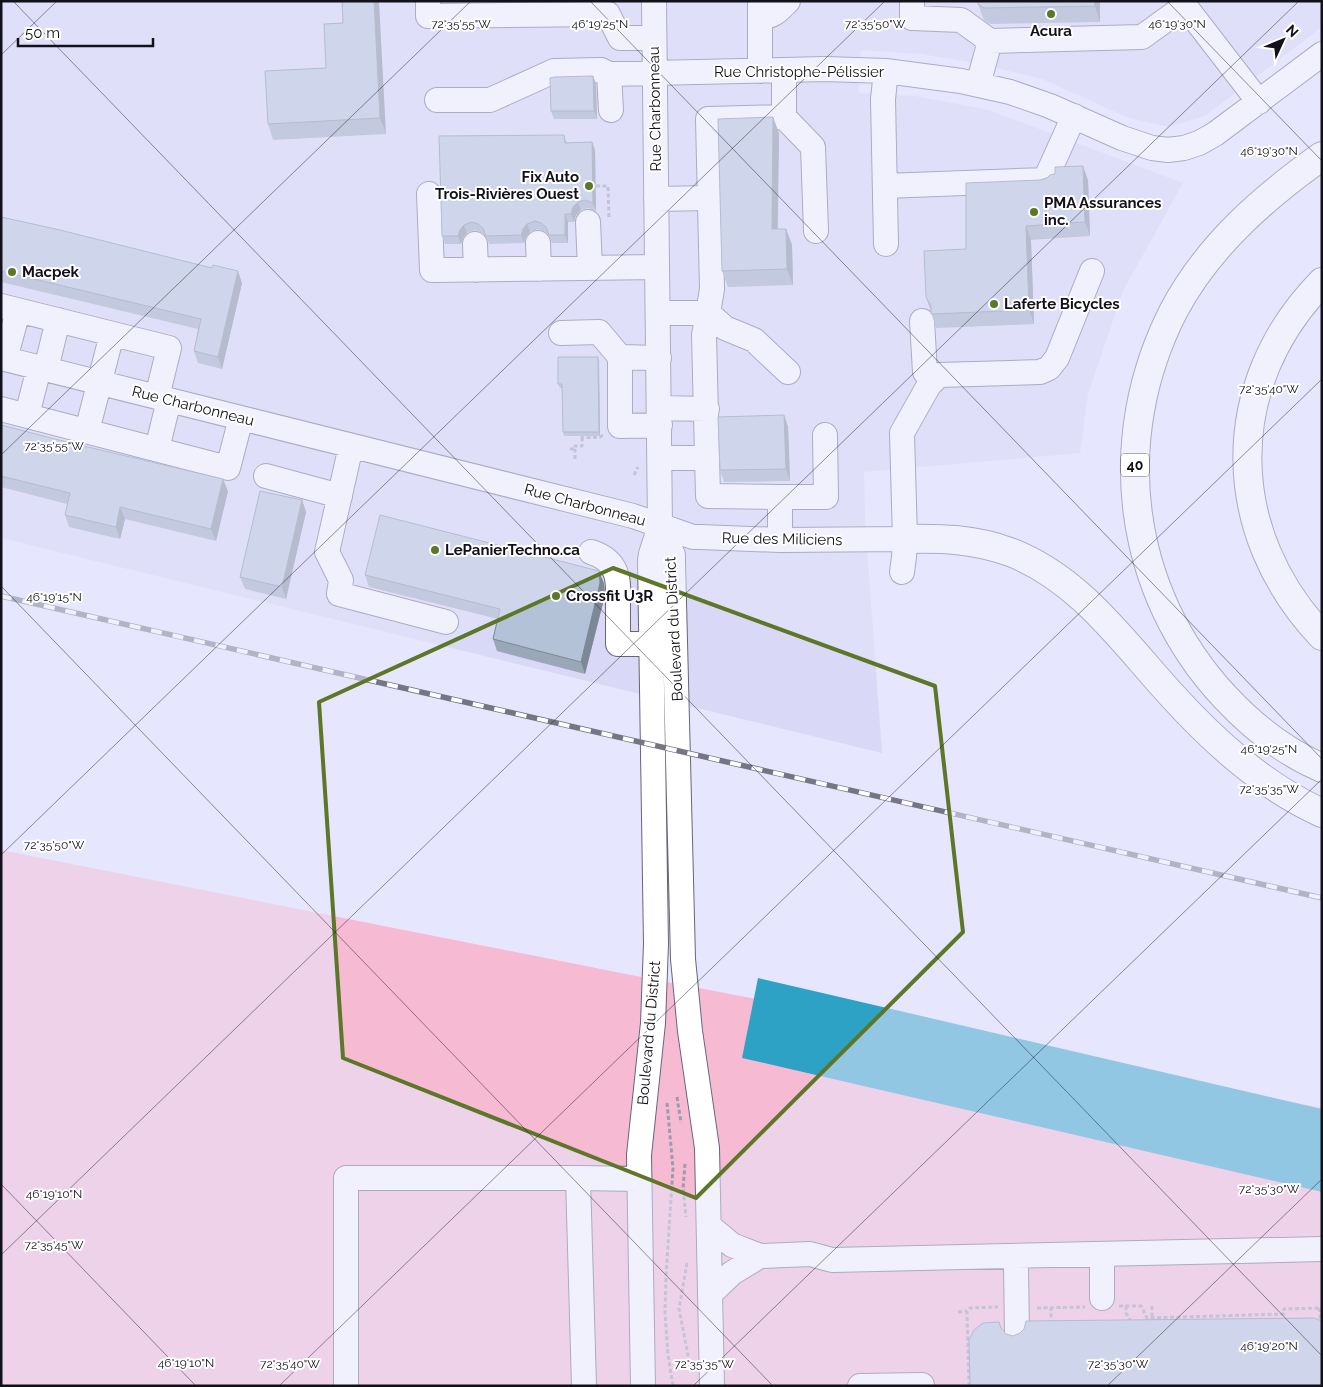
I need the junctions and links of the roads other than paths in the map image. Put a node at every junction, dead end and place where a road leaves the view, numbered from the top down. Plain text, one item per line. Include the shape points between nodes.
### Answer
1 (428, 1) edge
2 (654, 1) edge
3 (788, 1) edge
4 (912, 1) edge
5 (1184, 3) edge
6 (760, 9) edge
7 (654, 38) junction
8 (990, 41) junction
9 (1322, 54) edge
10 (760, 70) junction
11 (784, 70) junction
12 (886, 71) junction
13 (609, 74) junction
14 (654, 74) junction
15 (978, 85) junction
16 (436, 100) dead end
17 (1259, 102) junction
18 (610, 110) dead end
19 (1074, 116) junction
20 (784, 118) junction
21 (1322, 156) edge
22 (885, 186) junction
23 (430, 194) dead end
24 (710, 198) junction
25 (656, 199) junction
26 (598, 223) road end
27 (816, 231) dead end
28 (538, 243) dead end
29 (475, 244) dead end
30 (886, 244) dead end
31 (657, 267) junction
32 (590, 268) junction
33 (539, 269) junction
34 (476, 270) junction
35 (1092, 271) dead end
36 (1322, 282) edge
37 (10, 308) edge
38 (658, 313) junction
39 (708, 313) junction
40 (58, 320) junction
41 (922, 321) dead end
42 (561, 333) dead end
43 (112, 334) junction
44 (3, 358) edge
45 (659, 358) junction
46 (42, 368) junction
47 (612, 368) junction
48 (788, 372) dead end
49 (932, 381) junction
50 (99, 383) junction
51 (163, 398) junction
52 (1, 409) edge
53 (707, 409) junction
54 (27, 415) junction
55 (660, 417) junction
56 (241, 418) junction
57 (87, 431) junction
58 (825, 435) dead end
59 (351, 446) junction
60 (156, 449) junction
61 (660, 458) junction
62 (707, 458) junction
63 (266, 476) dead end
64 (340, 496) junction
65 (780, 497) junction
66 (660, 526) junction
67 (905, 539) junction
68 (780, 540) junction
69 (591, 552) dead end
70 (902, 572) dead end
71 (446, 622) dead end
72 (1322, 636) edge
73 (651, 644) junction
74 (1322, 768) edge
75 (1322, 813) edge
76 (578, 1178) junction
77 (639, 1179) junction
78 (698, 1225) junction
79 (1322, 1249) edge
80 (1102, 1254) junction
81 (760, 1256) junction
82 (1020, 1256) junction
83 (711, 1293) junction
84 (1103, 1304) road end
85 (1017, 1334) edge
86 (922, 1385) edge
87 (346, 1386) edge
88 (584, 1386) edge
89 (643, 1386) edge
90 (712, 1386) edge
91 (860, 1386) edge

1 - 7 street via 428,16 608,14 620,38
2 - 7 street, Rue Charbonneau
3 - 6 street via 768,17
4 - 8 street via 912,18 961,20
5 - 8 street via 1142,37
5 - 17 street
6 - 10 street
7 - 14 street, Rue Charbonneau
8 - 15 street
9 - 17 street, Rue Christophe-Pélissier
10 - 11 street, Rue Christophe-Pélissier
10 - 14 street, Rue Christophe-Pélissier
11 - 12 street, Rue Christophe-Pélissier
11 - 20 street
12 - 15 street, Rue Christophe-Pélissier
12 - 22 street via 883,98
13 - 14 street, Rue Christophe-Pélissier
13 - 16 street, Rue Christophe-Pélissier via 601,70 554,71 490,100
13 - 18 street
14 - 25 street, Rue Charbonneau
15 - 19 street, Rue Christophe-Pélissier via 1023,96
17 - 19 street, Rue Christophe-Pélissier via 1206,139 1176,150 1143,146
19 - 22 street via 1045,180
20 - 24 street via 708,119
20 - 27 street via 813,147
21 - 74 highway, 40 via 1241,222 1208,259 1182,297 1161,339 1146,382 1139,414 1135,462 1137,510 1144,548 1163,603 1189,651 1209,679 1244,716 1278,743
22 - 30 street
23 - 34 street via 432,270
24 - 25 street
24 - 39 street via 712,289
25 - 31 street, Rue Charbonneau
26 - 32 street
28 - 33 street
29 - 34 street
31 - 32 street
31 - 38 street, Rue Charbonneau
32 - 33 street
33 - 34 street
35 - 49 street via 1057,358 1049,368 1040,372 939,375
36 - 72 highway via 1301,304 1269,357 1252,408 1247,457 1253,512 1263,546 1288,595
37 - 40 street
37 - 44 street
38 - 39 street
38 - 45 street, Rue Charbonneau
39 - 48 street via 725,328 754,340
39 - 53 street via 704,335
40 - 43 street
40 - 46 street
41 - 49 street via 925,372
42 - 47 street via 599,332
43 - 50 street
43 - 51 street via 169,348
44 - 46 street, Rue Charbonneau
45 - 47 street
45 - 55 street, Rue Charbonneau
46 - 50 street, Rue Charbonneau
46 - 54 street
47 - 55 street via 610,406 620,426
49 - 67 street via 902,432
50 - 51 street, Rue Charbonneau
50 - 57 street
51 - 56 street, Rue Charbonneau
51 - 60 street
52 - 54 street
53 - 55 street
53 - 62 street
54 - 57 street
55 - 61 street, Rue Charbonneau
56 - 59 street, Rue Charbonneau
56 - 60 street via 228,468
57 - 60 street
58 - 65 street via 826,497
59 - 64 street
59 - 66 street, Rue Charbonneau via 633,516
61 - 62 street
61 - 66 street, Rue Charbonneau
62 - 65 street via 708,496
63 - 64 street
64 - 71 street via 327,552 341,580 339,594
65 - 68 street
66 - 68 street, Rue des Miliciens via 693,537
66 - 73 street, Boulevard du District via 651,554
66 - 78 street, Boulevard du District via 674,562 683,959 690,1031 707,1139
67 - 68 street, Rue des Miliciens
67 - 70 street
67 - 75 highway via 953,539 980,543 1011,552 1045,570 1090,604 1178,703 1225,750 1276,788
69 - 73 street via 607,560 618,580 618,644
73 - 77 street, Boulevard du District via 656,972 640,1133
76 - 77 street
76 - 87 street via 346,1178
76 - 88 street
77 - 89 street, Boulevard du District
78 - 81 street
78 - 83 street, Boulevard du District
79 - 80 street
80 - 82 street
80 - 84 street
81 - 82 street via 810,1254 832,1260
81 - 83 street via 732,1273
82 - 85 street via 1016,1271
83 - 90 street, Boulevard du District
86 - 91 street

